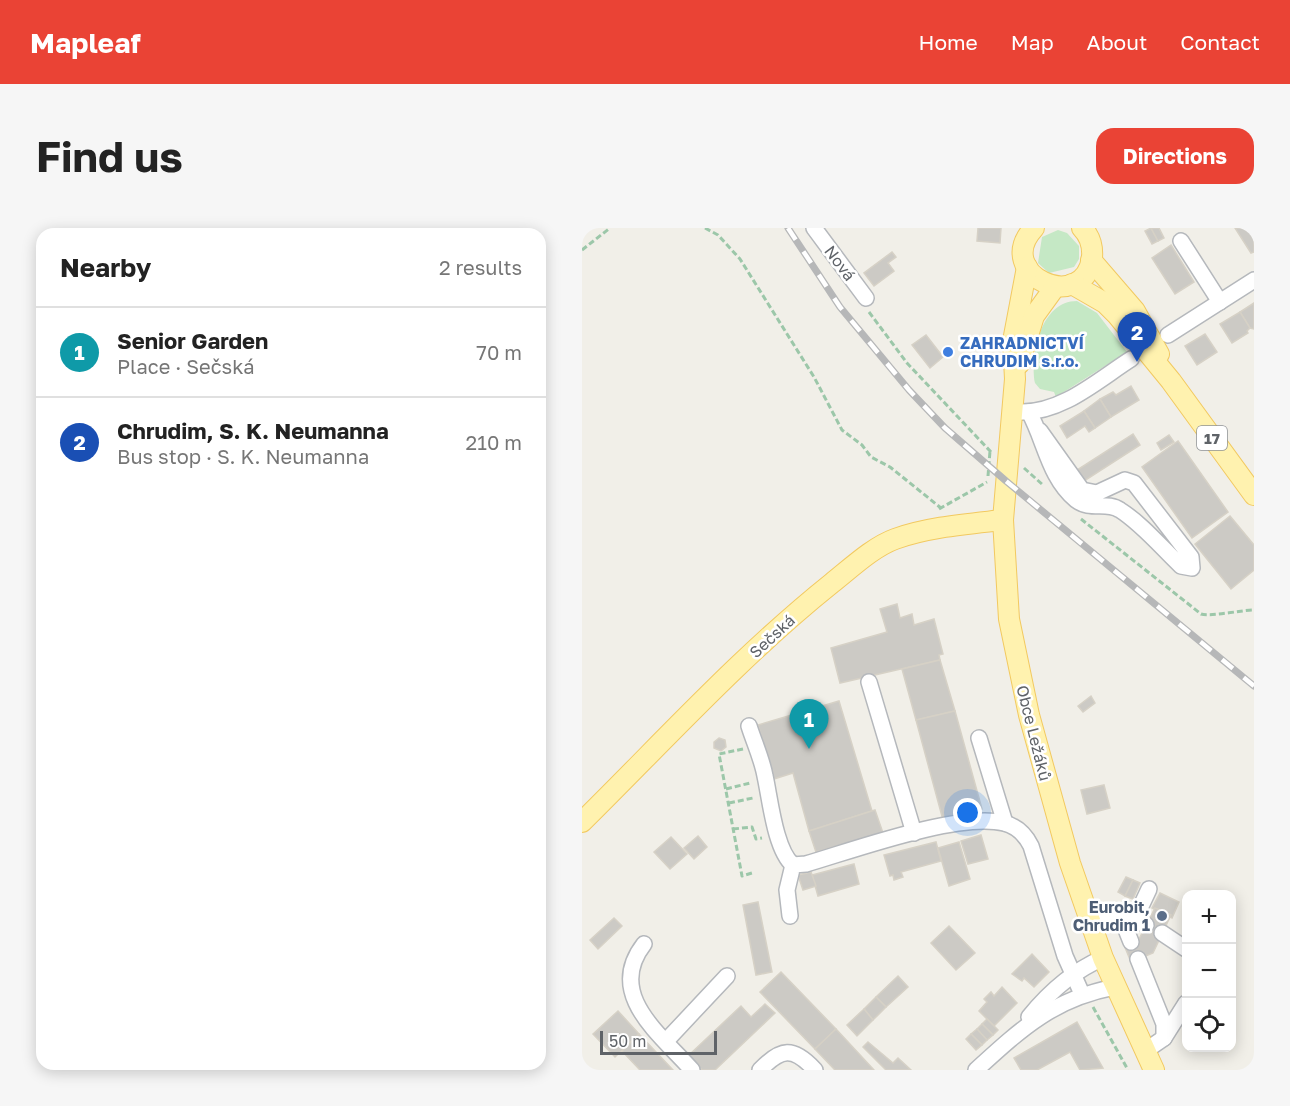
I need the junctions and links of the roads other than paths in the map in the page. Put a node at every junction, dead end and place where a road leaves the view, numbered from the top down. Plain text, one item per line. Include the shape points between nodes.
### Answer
1 (814, 228) edge
2 (1034, 228) edge
3 (1082, 228) edge
4 (1181, 241) dead end
5 (1091, 260) junction
6 (1026, 267) junction
7 (1254, 280) edge
8 (1064, 285) junction
9 (866, 298) road end
10 (1220, 302) junction
11 (1168, 335) dead end
12 (1131, 359) dead end
13 (1015, 378) junction
14 (1171, 381) junction
15 (1021, 412) junction
16 (1040, 431) junction
17 (1254, 495) edge
18 (1003, 520) junction
19 (869, 682) dead end
20 (749, 726) dead end
21 (979, 738) dead end
22 (582, 822) edge
23 (1005, 823) junction
24 (914, 833) junction
25 (793, 865) junction
26 (1149, 889) dead end
27 (1112, 914) junction
28 (790, 916) dead end
29 (1088, 918) junction
30 (1162, 933) dead end
31 (1131, 942) dead end
32 (644, 944) dead end
33 (1182, 946) edge
34 (1103, 958) junction
35 (1138, 959) dead end
36 (1072, 974) junction
37 (727, 976) dead end
38 (1115, 987) junction
39 (1082, 994) junction
40 (1182, 1009) edge
41 (1016, 1033) junction
42 (1164, 1038) junction
43 (666, 1041) junction
44 (1145, 1052) junction
45 (692, 1070) edge
46 (760, 1070) edge
47 (815, 1070) edge
48 (976, 1070) edge
49 (1154, 1070) edge

1 - 9 street, Nová
2 - 6 main road, Obce Ležáků via 1023,249
3 - 5 main road, 17 via 1090,240
4 - 10 street
5 - 8 main road, Obce Ležáků via 1083,276
5 - 14 main road, 17 via 1135,311
6 - 8 main road, 17 via 1041,283
6 - 13 main road, Obce Ležáků via 1013,341
7 - 10 street
8 - 13 main road, Obce Ležáků via 1034,316
8 - 14 main road, 17 via 1105,303
10 - 11 street
12 - 15 street via 1060,404
13 - 15 main road, Obce Ležáků
14 - 17 main road, 17
15 - 16 street
15 - 18 main road, Obce Ležáků via 1008,461
16 - 16 street via 1053,472 1075,500 1089,507 1117,508 1181,566 1194,567 1191,556 1134,483 1125,480 1097,493 1082,490
18 - 22 main road, Sečská via 911,535 877,549 759,647
18 - 29 main road, Obce Ležáků via 1007,600 1021,681
19 - 24 street
20 - 25 street via 784,852
21 - 23 street
23 - 24 street via 976,821
23 - 36 street via 1023,833 1031,846
24 - 25 street
25 - 28 street via 787,890
26 - 27 street via 1140,922
27 - 29 street
27 - 31 street via 1123,922
29 - 34 main road, Obce Ležáků
30 - 33 street
32 - 43 street via 631,966 631,989 640,1011
34 - 36 street
34 - 38 main road, Obce Ležáků
35 - 42 street via 1164,1024
36 - 39 street
36 - 41 street via 1042,1001
37 - 43 street
38 - 39 street
38 - 44 main road, Obce Ležáků
39 - 41 street via 1050,1008
40 - 42 street
41 - 48 street
42 - 44 street
43 - 45 street
44 - 49 main road, Obce Ležáků
46 - 47 street via 774,1056 786,1052 799,1055

